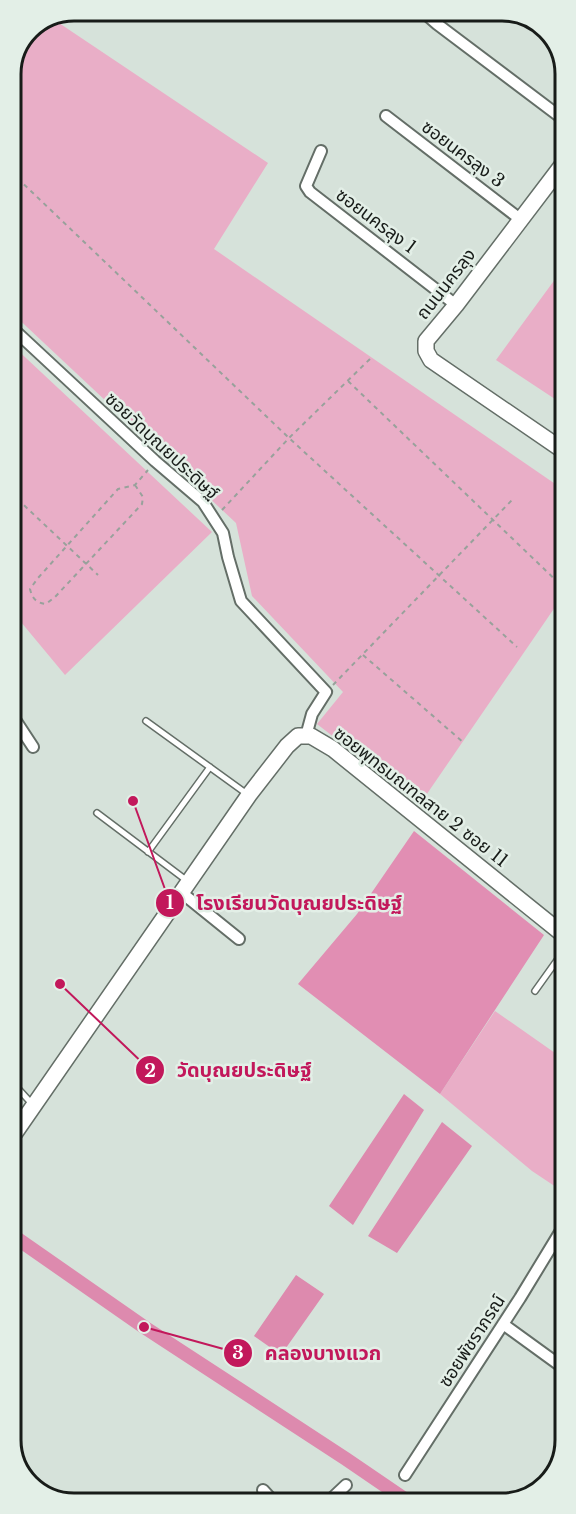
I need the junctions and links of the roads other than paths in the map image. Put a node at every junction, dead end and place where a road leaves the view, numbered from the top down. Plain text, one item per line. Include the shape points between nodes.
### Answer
1 (434, 21) edge
2 (555, 113) edge
3 (386, 116) dead end
4 (321, 151) dead end
5 (555, 174) edge
6 (520, 219) junction
7 (456, 305) junction
8 (21, 336) edge
9 (555, 445) edge
10 (146, 721) dead end
11 (21, 729) edge
12 (306, 736) junction
13 (33, 747) dead end
14 (210, 767) junction
15 (249, 795) junction
16 (97, 813) dead end
17 (148, 852) junction
18 (186, 888) junction
19 (555, 928) edge
20 (239, 939) dead end
21 (555, 963) edge
22 (535, 991) dead end
23 (21, 1092) edge
24 (33, 1105) junction
25 (21, 1123) edge
26 (555, 1240) edge
27 (502, 1324) junction
28 (555, 1362) edge
29 (405, 1475) dead end
30 (346, 1485) dead end
31 (263, 1490) dead end
32 (266, 1493) edge
33 (338, 1493) edge

1 - 2 street
3 - 6 street, ซอยนครลุง 3
4 - 7 street, ซอยนครลุง 1 via 306,186 310,192
5 - 6 street, ถนนนครลุง
6 - 7 street, ถนนนครลุง
7 - 9 street, ถนนนครลุง via 426,341 431,360
8 - 12 street, ซอยวัดบุณยประดิษฐ์ via 203,502 215,518 223,533 241,601 326,692 312,714
10 - 14 lane
11 - 13 street
12 - 15 street, ซอยพุทธมณฑลสาย 2 ซอย 11 via 298,736 287,746
12 - 19 street, ซอยพุทธมณฑลสาย 2 ซอย 11 via 333,750
14 - 15 lane
14 - 17 lane
15 - 18 street, ซอยพุทธมณฑลสาย 2 ซอย 11
16 - 17 lane
17 - 18 lane
18 - 20 street
18 - 24 street, ซอยพุทธมณฑลสาย 2 ซอย 11
21 - 22 lane
23 - 24 lane
24 - 25 street, ซอยพุทธมณฑลสาย 2 ซอย 11
26 - 27 street, ซอยพัชราภรณ์
27 - 28 street
27 - 29 street, ซอยพัชราภรณ์
30 - 33 street
31 - 32 street

